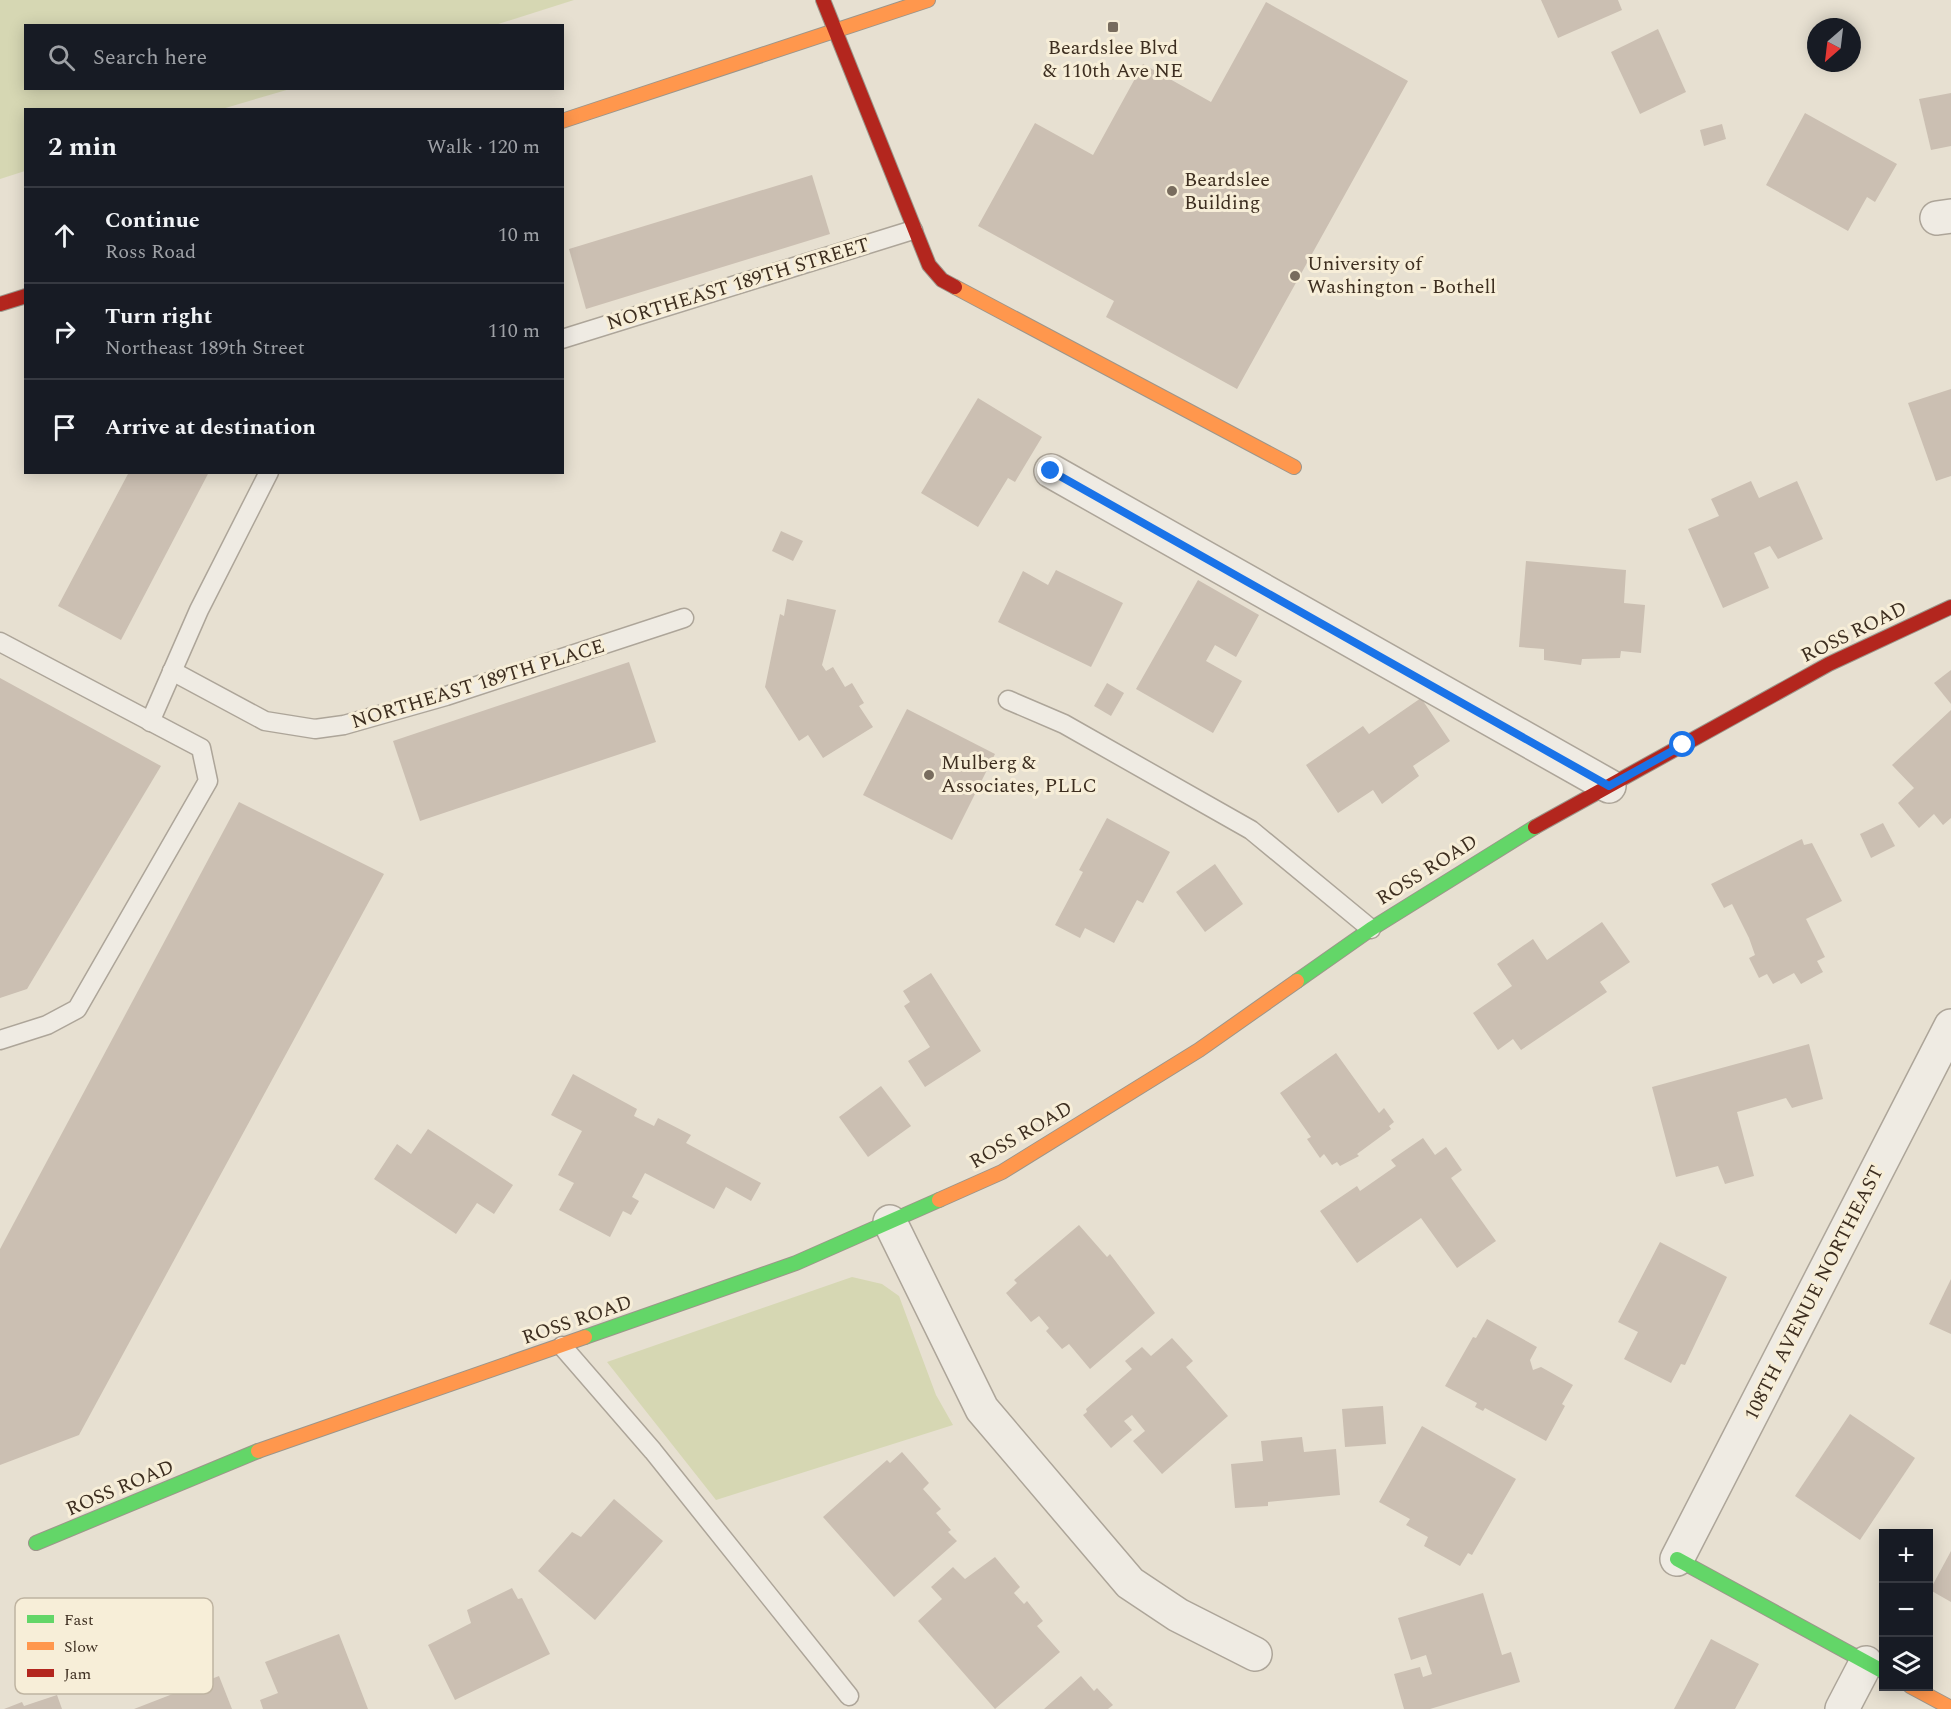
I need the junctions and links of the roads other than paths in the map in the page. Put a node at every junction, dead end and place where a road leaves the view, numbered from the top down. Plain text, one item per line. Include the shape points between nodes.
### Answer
1 (823, 0) edge
2 (928, 0) edge
3 (835, 32) junction
4 (564, 120) edge
5 (913, 230) junction
6 (24, 297) edge
7 (0, 304) edge
8 (564, 338) edge
9 (1294, 467) dead end
10 (1051, 471) dead end
11 (268, 474) edge
12 (1951, 607) edge
13 (684, 618) dead end
14 (0, 642) edge
15 (172, 671) junction
16 (1008, 700) dead end
17 (150, 722) junction
18 (1609, 786) junction
19 (1371, 929) junction
20 (1951, 1027) edge
21 (0, 1040) edge
22 (890, 1222) junction
23 (562, 1346) junction
24 (36, 1544) dead end
25 (1677, 1559) joint
26 (1255, 1654) dead end
27 (1875, 1668) edge
28 (1919, 1691) edge
29 (849, 1696) dead end
30 (1951, 1708) edge
31 (1842, 1709) edge

1 - 3 street
2 - 3 street
3 - 4 street
3 - 5 street
5 - 8 lane, NORTHEAST 189TH STREET
5 - 9 street via 929,265 942,280
6 - 7 street
10 - 18 street
11 - 15 lane
12 - 18 street, ROSS ROAD via 1829,664
13 - 15 lane, NORTHEAST 189TH PLACE via 446,696 344,725 315,729 265,721
14 - 17 lane
15 - 17 lane
16 - 19 lane via 1064,724 1251,830
17 - 21 lane via 201,748 208,781 77,1009 47,1025
18 - 19 street, ROSS ROAD via 1515,838
19 - 22 street, ROSS ROAD via 1200,1050 1002,1172
20 - 25 street, 108TH AVENUE NORTHEAST
22 - 23 street, ROSS ROAD via 796,1263
22 - 26 street via 982,1409 1130,1583 1178,1615
23 - 24 street, ROSS ROAD via 256,1452
23 - 29 lane via 653,1451
25 - 27 street
27 - 31 street
28 - 30 street

